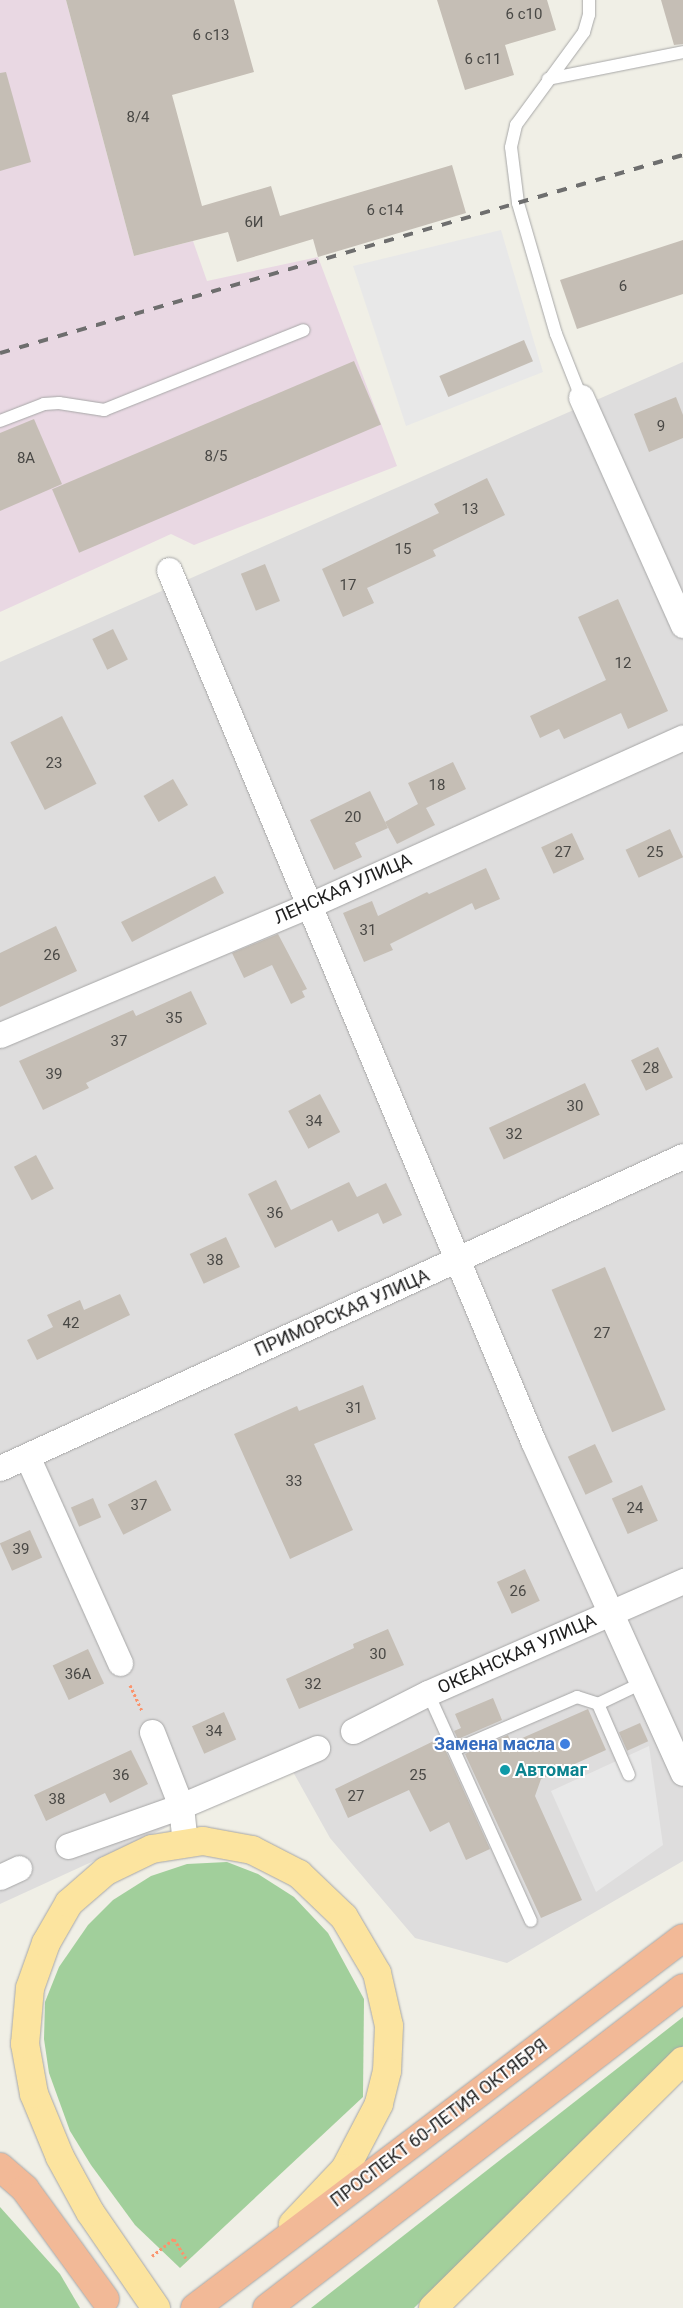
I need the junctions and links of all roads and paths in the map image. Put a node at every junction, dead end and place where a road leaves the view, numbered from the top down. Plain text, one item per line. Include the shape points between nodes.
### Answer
1 (589, 0) edge
2 (683, 52) edge
3 (548, 78) junction
4 (304, 330) dead end
5 (581, 397) joint
6 (0, 421) edge
7 (169, 570) dead end
8 (683, 625) edge
9 (683, 737) edge
10 (310, 905) junction
11 (0, 1035) edge
12 (683, 1156) edge
13 (457, 1261) junction
14 (27, 1456) junction
15 (0, 1468) edge
16 (683, 1581) edge
17 (610, 1613) junction
18 (120, 1663) joint
19 (642, 1683) junction
20 (428, 1693) junction
21 (598, 1704) junction
22 (353, 1731) dead end
23 (152, 1732) joint
24 (317, 1748) dead end
25 (454, 1750) junction
26 (683, 1773) edge
27 (629, 1775) dead end
28 (182, 1806) junction
29 (185, 1844) junction
30 (68, 1846) dead end
31 (531, 1921) dead end
32 (683, 1938) edge
33 (683, 1988) edge
34 (683, 2061) edge
35 (0, 2167) edge
36 (264, 2255) junction
37 (187, 2260) dead end
38 (142, 2268) junction
39 (108, 2304) edge
40 (156, 2308) edge
41 (195, 2308) edge
42 (268, 2308) edge
43 (433, 2308) edge

1 - 3 lane via 584,32
2 - 3 lane
3 - 5 lane via 516,125 510,147 518,203 556,334
4 - 6 lane via 104,410 44,404
5 - 8 street
7 - 10 street
9 - 10 street, ЛЕНСКАЯ УЛИЦА
10 - 11 street, ЛЕНСКАЯ УЛИЦА
10 - 13 street
12 - 13 street, ПРИМОРСКАЯ УЛИЦА
13 - 14 street, ПРИМОРСКАЯ УЛИЦА
13 - 17 street
14 - 15 street, ПРИМОРСКАЯ УЛИЦА
14 - 18 street
16 - 17 street, ОКЕАНСКАЯ УЛИЦА
17 - 19 street
17 - 20 street, ОКЕАНСКАЯ УЛИЦА
18 - 23 path
19 - 21 lane
19 - 26 street
20 - 22 street, ОКЕАНСКАЯ УЛИЦА
20 - 25 lane
21 - 25 lane via 577,1697
21 - 27 lane
23 - 28 street
24 - 28 street
25 - 31 lane
28 - 29 street
28 - 30 street
29 - 36 main road via 203,1841 252,1850 300,1874 344,1917 377,1973 389,2026 387,2071 379,2104 345,2169
29 - 38 main road via 152,1849 106,1872 69,1903 46,1943 30,1988 26,2044 34,2094 60,2156 90,2212
32 - 36 highway, ПРОСПЕКТ 60-ЛЕТИЯ ОКТЯБРЯ
33 - 42 highway
34 - 43 main road
35 - 39 highway via 25,2189 48,2218
36 - 41 highway, ПРОСПЕКТ 60-ЛЕТИЯ ОКТЯБРЯ
37 - 38 path via 174,2240
38 - 40 main road

